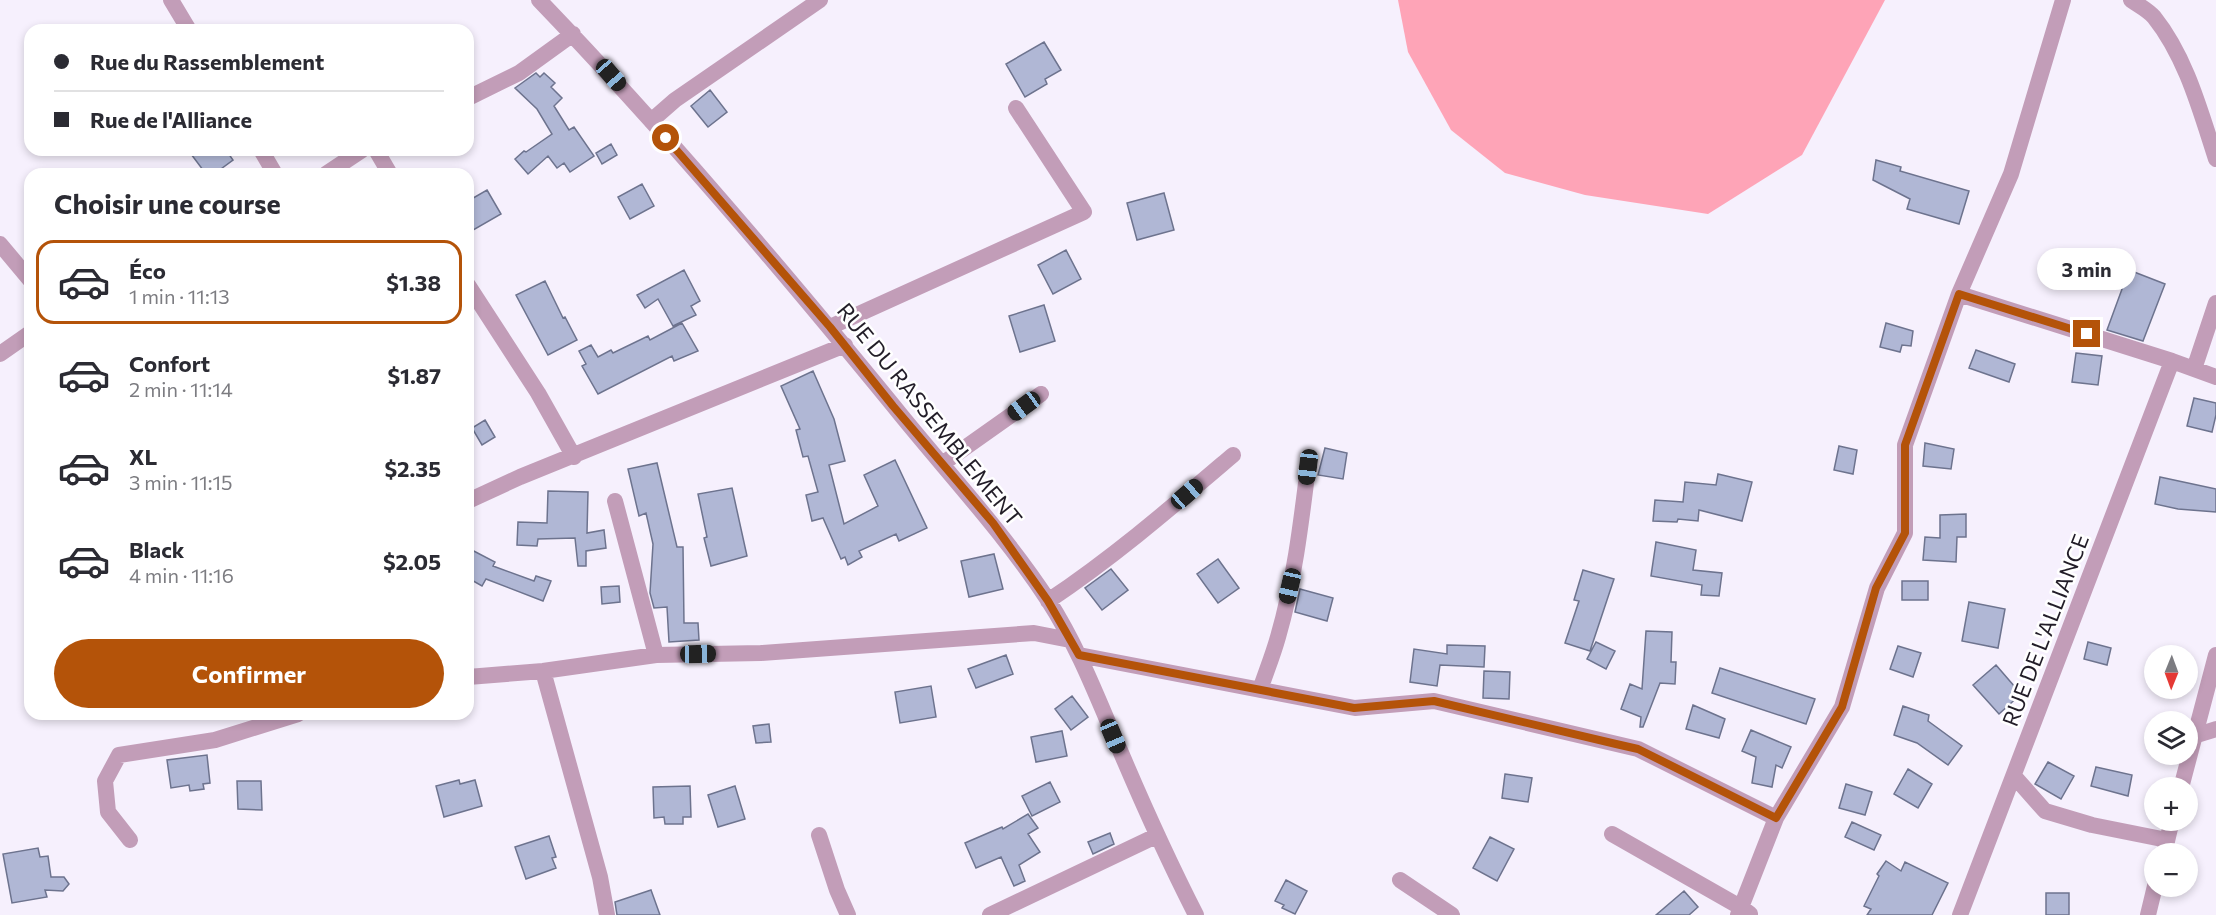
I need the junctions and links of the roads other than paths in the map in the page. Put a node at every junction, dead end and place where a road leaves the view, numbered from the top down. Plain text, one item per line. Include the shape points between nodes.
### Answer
1 (171, 0) edge
2 (539, 0) edge
3 (820, 0) edge
4 (2063, 0) edge
5 (2131, 0) edge
6 (185, 24) edge
7 (573, 34) junction
8 (474, 95) edge
9 (1016, 108) dead end
10 (651, 121) junction
11 (353, 156) edge
12 (2216, 159) edge
13 (335, 168) edge
14 (0, 244) edge
15 (24, 273) edge
16 (474, 294) edge
17 (1959, 294) junction
18 (2216, 303) edge
19 (830, 327) junction
20 (24, 337) edge
21 (845, 345) junction
22 (0, 354) edge
23 (2172, 361) junction
24 (2194, 369) junction
25 (2216, 377) edge
26 (1041, 394) dead end
27 (1233, 455) dead end
28 (574, 457) junction
29 (942, 464) junction
30 (1308, 467) dead end
31 (474, 498) edge
32 (615, 501) dead end
33 (1048, 601) junction
34 (1070, 640) junction
35 (656, 655) junction
36 (1079, 655) junction
37 (2216, 655) edge
38 (543, 671) junction
39 (474, 677) edge
40 (2212, 686) edge
41 (1260, 690) junction
42 (279, 720) edge
43 (2198, 725) edge
44 (2216, 729) edge
45 (2198, 735) edge
46 (2014, 776) junction
47 (1776, 818) junction
48 (1611, 834) dead end
49 (819, 835) dead end
50 (1156, 836) junction
51 (130, 840) dead end
52 (2153, 843) edge
53 (1400, 880) dead end
54 (2152, 897) edge
55 (1744, 913) edge
56 (606, 915) edge
57 (848, 915) edge
58 (990, 915) edge
59 (1196, 915) edge
60 (1452, 915) edge
61 (1960, 915) edge
62 (2148, 915) edge

1 - 6 street
2 - 7 street, RUE DU RASSEMBLEMENT
3 - 10 street
4 - 17 street via 2012,174
5 - 12 street via 2153,15 2177,53
7 - 8 street via 519,73
7 - 10 street, RUE DU RASSEMBLEMENT
9 - 19 street via 1084,212
10 - 19 street, RUE DU RASSEMBLEMENT
11 - 13 street
14 - 15 street
16 - 28 street
17 - 23 street
17 - 47 street via 1905,445 1905,533 1876,588 1842,707
18 - 24 street
19 - 21 street, RUE DU RASSEMBLEMENT
20 - 22 street
21 - 28 street
21 - 29 street, RUE DU RASSEMBLEMENT
23 - 24 street
23 - 46 street, RUE DE L'ALLIANCE
24 - 25 street
26 - 29 street
27 - 33 street via 1142,534
28 - 31 street
29 - 33 street, RUE DU RASSEMBLEMENT via 993,523
30 - 41 street via 1290,586
32 - 35 street
33 - 34 street, RUE DU RASSEMBLEMENT
34 - 35 street via 1034,633 761,653
34 - 36 street, RUE DU RASSEMBLEMENT
35 - 38 street
36 - 41 street
36 - 50 street, RUE DU RASSEMBLEMENT
37 - 40 street
38 - 39 street
38 - 56 street via 600,877
40 - 43 street
41 - 47 street via 1354,708 1434,701 1638,749
42 - 51 street via 215,740 119,755 105,781 108,812
44 - 45 street
46 - 52 street via 2045,811
46 - 61 street, RUE DE L'ALLIANCE
47 - 55 street
48 - 55 street
49 - 57 street
50 - 58 street
50 - 59 street, RUE DU RASSEMBLEMENT
53 - 60 street
54 - 62 street

